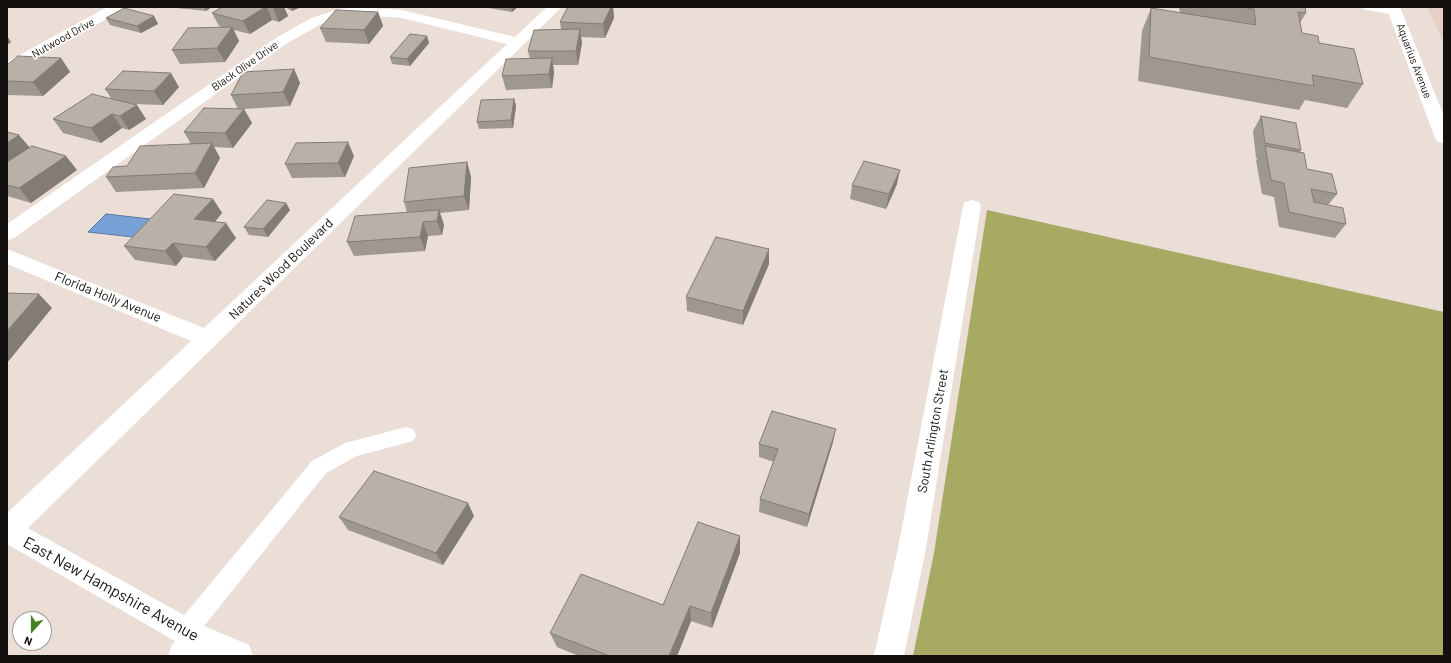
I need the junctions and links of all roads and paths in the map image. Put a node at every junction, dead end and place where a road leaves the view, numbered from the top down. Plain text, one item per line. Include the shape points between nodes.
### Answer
1 (118, 7) edge
2 (555, 7) edge
3 (1366, 7) edge
4 (1394, 9) edge
5 (518, 42) junction
6 (7, 68) edge
7 (1444, 138) edge
8 (972, 206) dead end
9 (7, 233) edge
10 (7, 256) edge
11 (208, 339) junction
12 (406, 435) dead end
13 (8, 530) edge
14 (188, 642) edge
15 (238, 656) edge
16 (889, 656) edge

1 - 6 street, Nutwood Drive
2 - 5 street, Natures Wood Boulevard
3 - 4 lane
4 - 7 street, Aquarius Avenue
5 - 9 street, Black Olive Drive via 402,14 358,11 340,13 316,21 281,40
5 - 11 street, Natures Wood Boulevard
8 - 16 street, South Arlington Street via 912,548
10 - 11 street, Florida Holly Avenue
11 - 13 street, Natures Wood Boulevard
12 - 14 lane via 352,449 320,467
13 - 14 street, East New Hampshire Avenue
14 - 15 street, East New Hampshire Avenue

